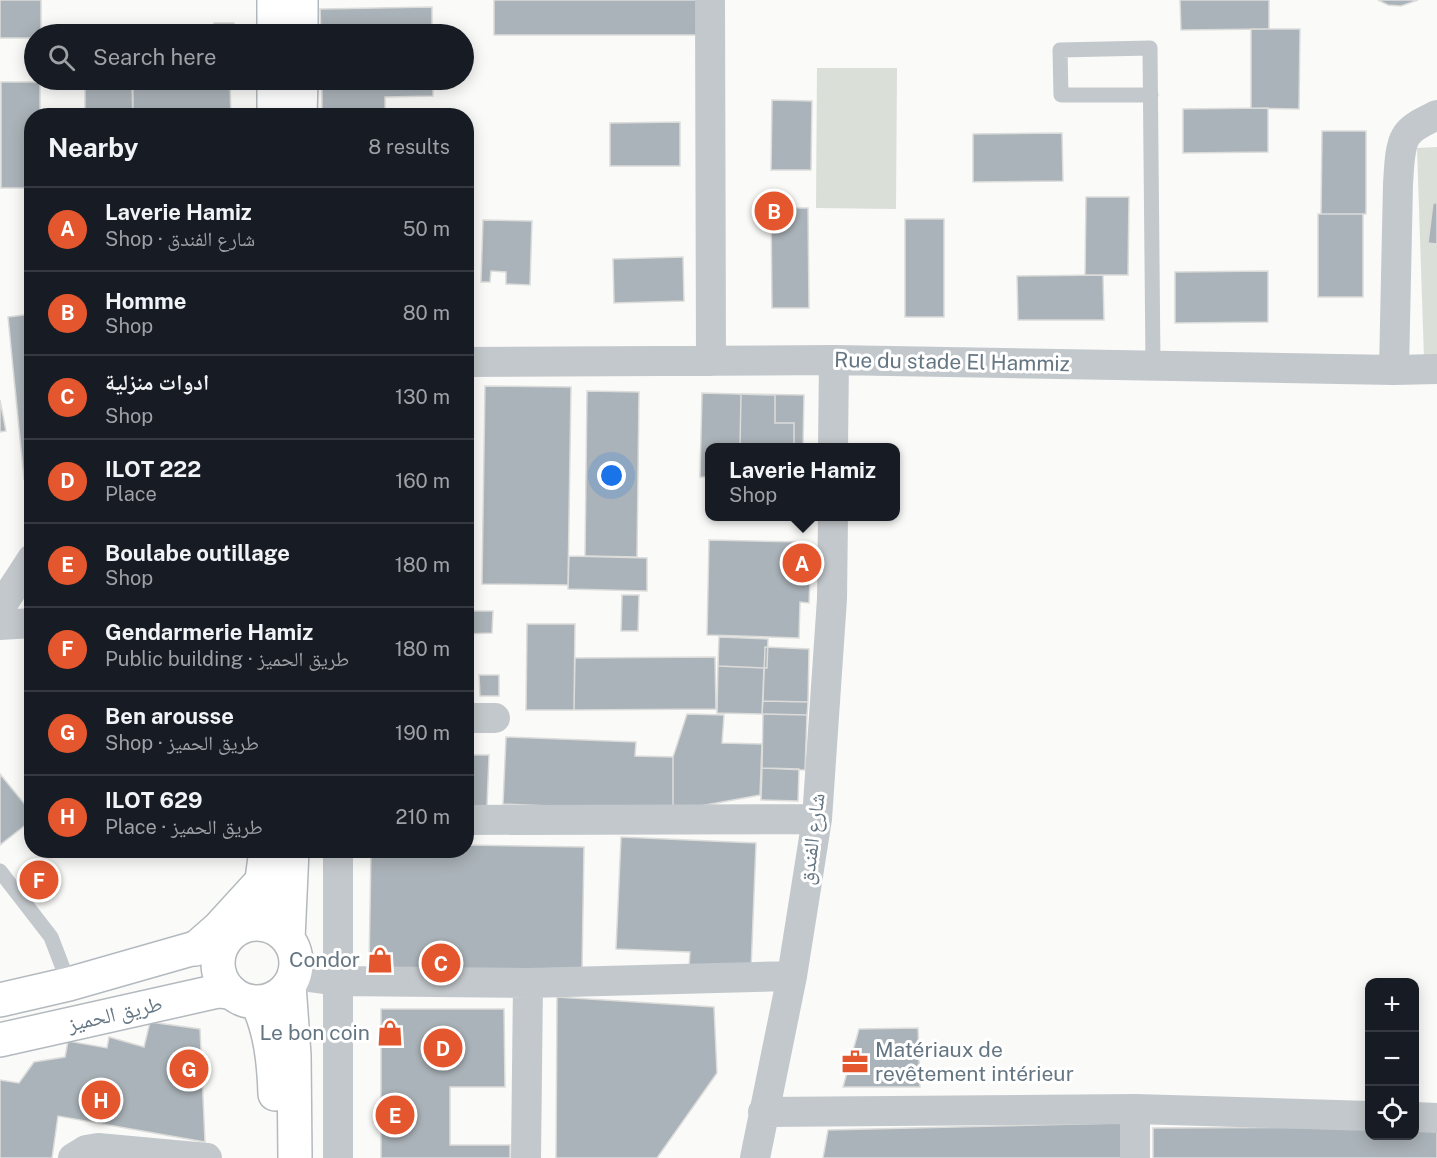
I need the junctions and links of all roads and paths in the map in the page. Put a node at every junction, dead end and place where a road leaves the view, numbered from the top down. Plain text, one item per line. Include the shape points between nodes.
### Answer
1 (274, 0) edge
2 (301, 0) edge
3 (710, 0) edge
4 (274, 24) edge
5 (301, 24) edge
6 (274, 90) edge
7 (301, 90) edge
8 (1151, 94) junction
9 (273, 108) edge
10 (300, 108) edge
11 (1437, 115) edge
12 (834, 360) junction
13 (711, 361) junction
14 (474, 362) edge
15 (1153, 365) junction
16 (1437, 369) edge
17 (1394, 370) junction
18 (833, 443) edge
19 (833, 521) edge
20 (24, 571) edge
21 (0, 608) edge
22 (24, 624) edge
23 (0, 625) edge
24 (817, 819) junction
25 (474, 820) edge
26 (292, 858) edge
27 (338, 858) edge
28 (264, 866) edge
29 (0, 871) edge
30 (256, 923) junction
31 (288, 939) junction
32 (210, 944) junction
33 (792, 976) junction
34 (292, 980) junction
35 (338, 981) junction
36 (528, 983) junction
37 (69, 984) junction
38 (235, 995) junction
39 (0, 1000) edge
40 (0, 1040) edge
41 (1135, 1109) junction
42 (763, 1112) junction
43 (1365, 1116) edge
44 (1419, 1117) edge
45 (1437, 1118) edge
46 (73, 1158) edge
47 (207, 1158) edge
48 (275, 1158) edge
49 (295, 1158) edge
50 (338, 1158) edge
51 (526, 1158) edge
52 (755, 1158) edge
53 (1135, 1158) edge

1 - 4 main road
2 - 5 main road
3 - 13 street
6 - 9 main road
7 - 10 main road
8 - 8 lane via 1150,48 1060,50 1061,95
8 - 15 lane
11 - 17 street via 1406,137 1400,157
12 - 13 street, Rue du stade El Hammiz
12 - 15 street, Rue du stade El Hammiz
12 - 18 street
13 - 14 street, Rue du stade El Hammiz
15 - 17 street, Rue du stade El Hammiz
16 - 17 street, Rue du stade El Hammiz
19 - 24 street, شارع الفندق via 832,599
20 - 21 street
22 - 23 street
24 - 25 street
24 - 33 street, شارع الفندق
26 - 31 main road
27 - 35 street
28 - 30 main road
28 - 32 main road
29 - 37 lane via 51,937
30 - 31 main road via 280,930
30 - 32 main road via 244,925
31 - 34 main road via 296,956
32 - 37 main road, طريق الحميز
32 - 38 main road via 219,950 219,975
33 - 36 street
33 - 42 street, شارع الفندق
34 - 35 street
34 - 38 main road via 269,1000
34 - 49 main road
35 - 36 street
35 - 50 street
36 - 51 street
37 - 39 main road, طريق الحميز
38 - 40 main road, طريق الحميز
38 - 48 main road via 265,1024 276,1101
41 - 42 street
41 - 43 street
41 - 53 street
42 - 52 street, شارع الفندق
44 - 45 street
46 - 47 street via 98,1148

